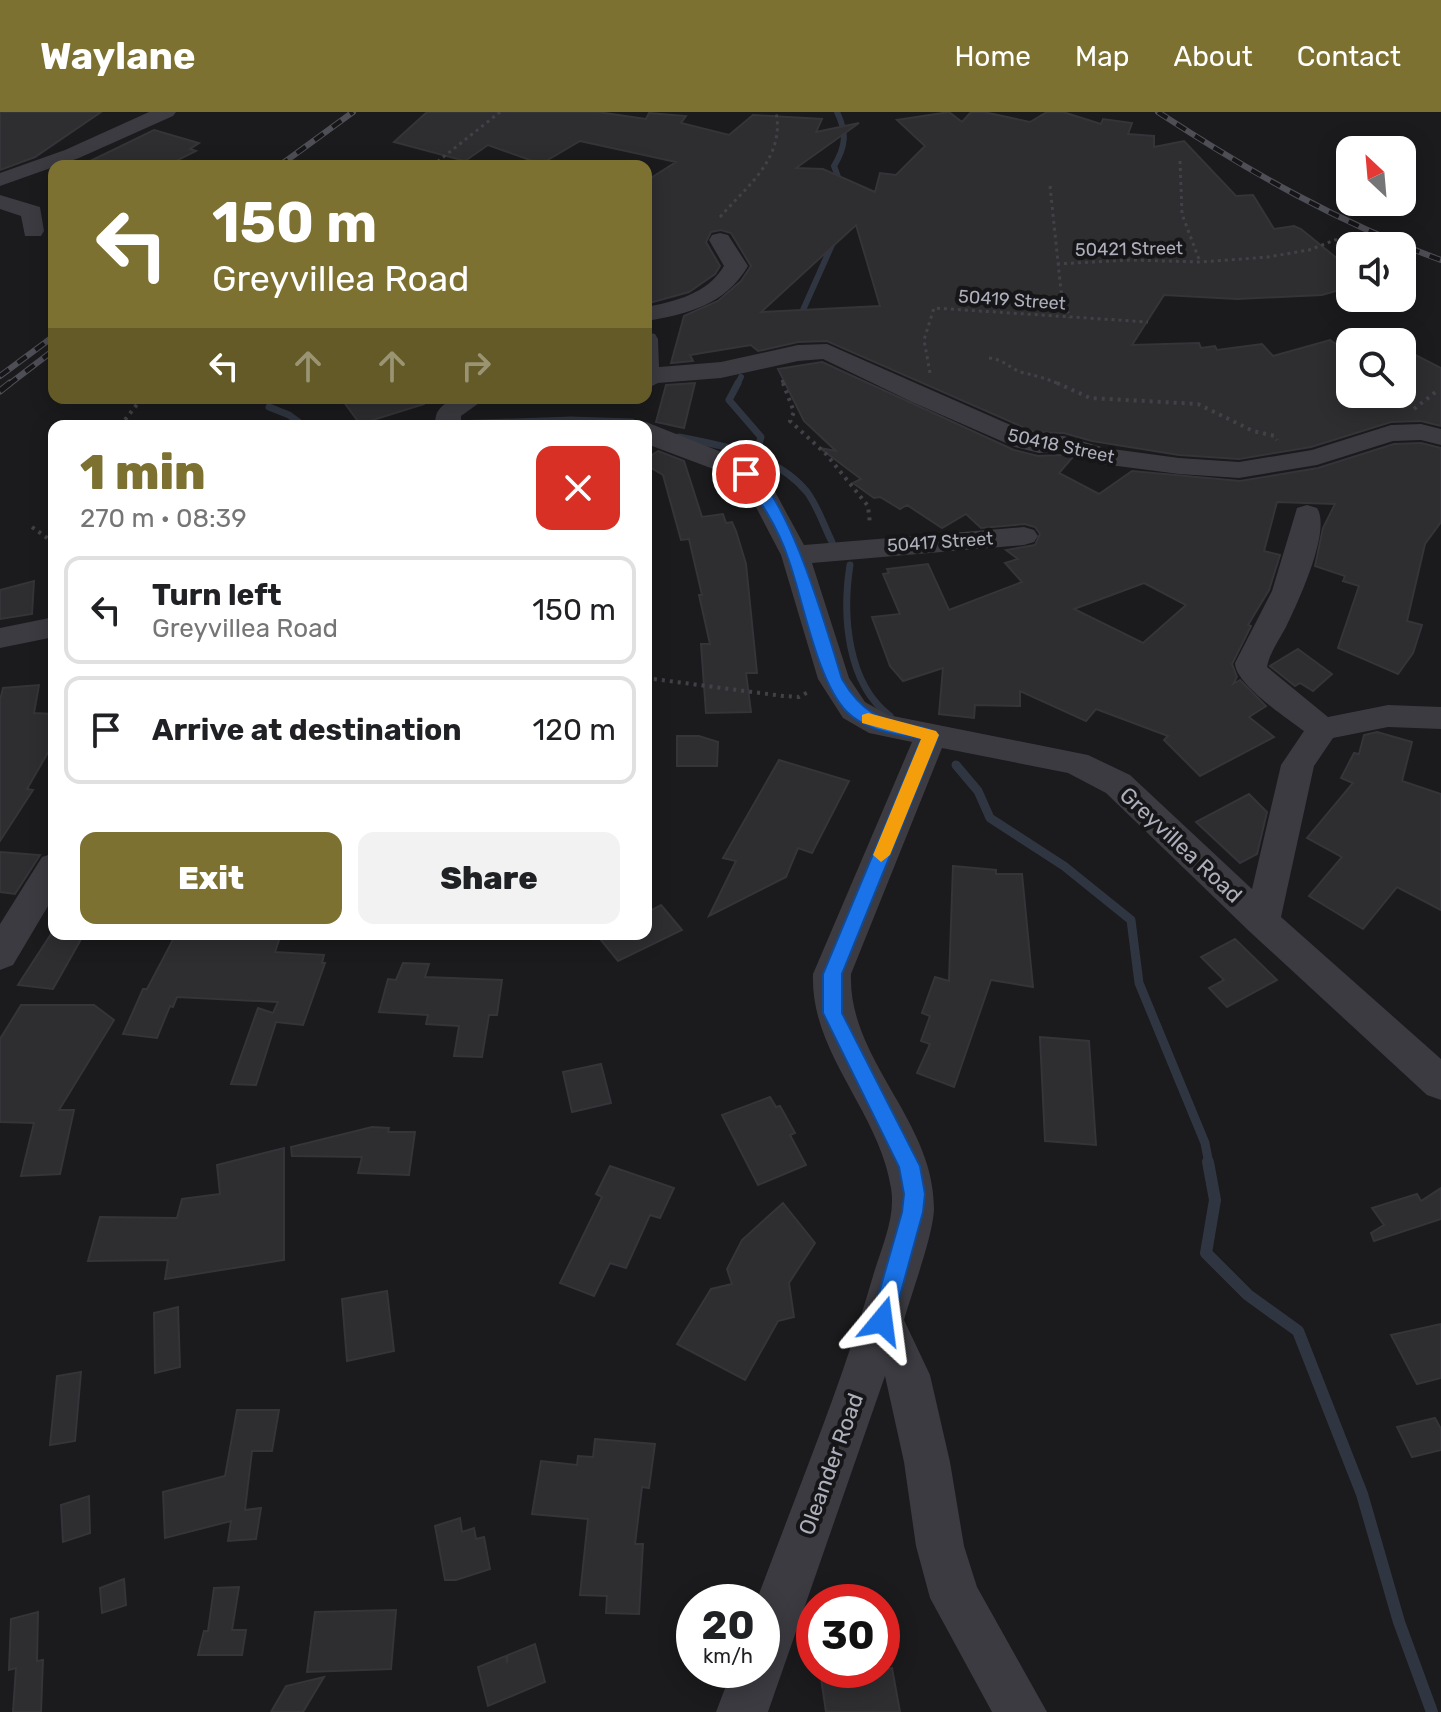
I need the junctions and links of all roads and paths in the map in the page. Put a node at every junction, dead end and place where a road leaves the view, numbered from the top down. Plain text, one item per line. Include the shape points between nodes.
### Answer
1 (166, 112) edge
2 (500, 112) edge
3 (776, 112) edge
4 (55, 160) edge
5 (440, 160) edge
6 (1180, 161) dead end
7 (48, 163) edge
8 (0, 180) edge
9 (1050, 186) dead end
10 (0, 202) edge
11 (33, 231) dead end
12 (720, 240) joint
13 (1336, 240) edge
14 (1200, 262) junction
15 (1057, 264) junction
16 (652, 313) edge
17 (1070, 318) junction
18 (1148, 322) dead end
19 (989, 358) dead end
20 (775, 360) junction
21 (652, 383) edge
22 (921, 397) junction
23 (137, 404) edge
24 (463, 404) edge
25 (125, 420) edge
26 (448, 420) edge
27 (652, 434) edge
28 (1441, 437) edge
29 (1286, 464) junction
30 (1307, 514) dead end
31 (32, 527) dead end
32 (1024, 536) dead end
33 (48, 539) edge
34 (855, 549) junction
35 (795, 555) junction
36 (48, 628) edge
37 (0, 638) edge
38 (652, 679) edge
39 (834, 679) junction
40 (1441, 718) edge
41 (1322, 729) junction
42 (931, 735) junction
43 (48, 874) edge
44 (1262, 921) junction
45 (11, 925) edge
46 (0, 955) edge
47 (1441, 1083) edge
48 (882, 1321) junction
49 (780, 1605) edge
50 (751, 1688) edge
51 (742, 1712) edge
52 (1021, 1712) edge

1 - 4 street
2 - 5 path
3 - 12 path via 772,159 712,227
6 - 14 path, 50421 Street via 1181,217
7 - 8 street
9 - 15 path
10 - 11 street via 32,212
12 - 16 street via 736,266 717,291 692,304
13 - 14 path, 50421 Street via 1268,257
14 - 15 path, 50421 Street
15 - 17 path
17 - 18 path, 50419 Street
17 - 22 path, 50419 Street via 934,308 923,354 937,389 920,392
19 - 29 path via 1090,398 1198,404 1275,436
20 - 21 street, 50418 Street
20 - 22 street, 50418 Street via 827,351
20 - 34 path, 50417 Street via 794,412 790,421 826,454 868,506 871,530
22 - 29 street, 50418 Street via 1039,445 1064,444 1102,456 1210,470
23 - 25 path
24 - 26 street via 448,413
27 - 35 street, Greyvillea Road via 734,467 757,483
28 - 29 street, 50418 Street via 1391,433
30 - 41 street via 1279,611 1251,670
31 - 33 path
32 - 34 street, 50417 Street
34 - 35 street, 50417 Street
35 - 39 street, Greyvillea Road
36 - 37 street
38 - 39 path via 799,697
39 - 42 street, Greyvillea Road via 854,710 866,718
40 - 41 street via 1388,716
41 - 44 street via 1298,765
42 - 44 street, Greyvillea Road via 1093,769 1118,784
42 - 48 street, Oleander Road via 832,974 833,1013 909,1166 914,1194
43 - 45 street
44 - 47 street, Greyvillea Road
45 - 46 street
48 - 49 street, Oleander Road
48 - 52 street via 907,1375 955,1598
50 - 51 street

